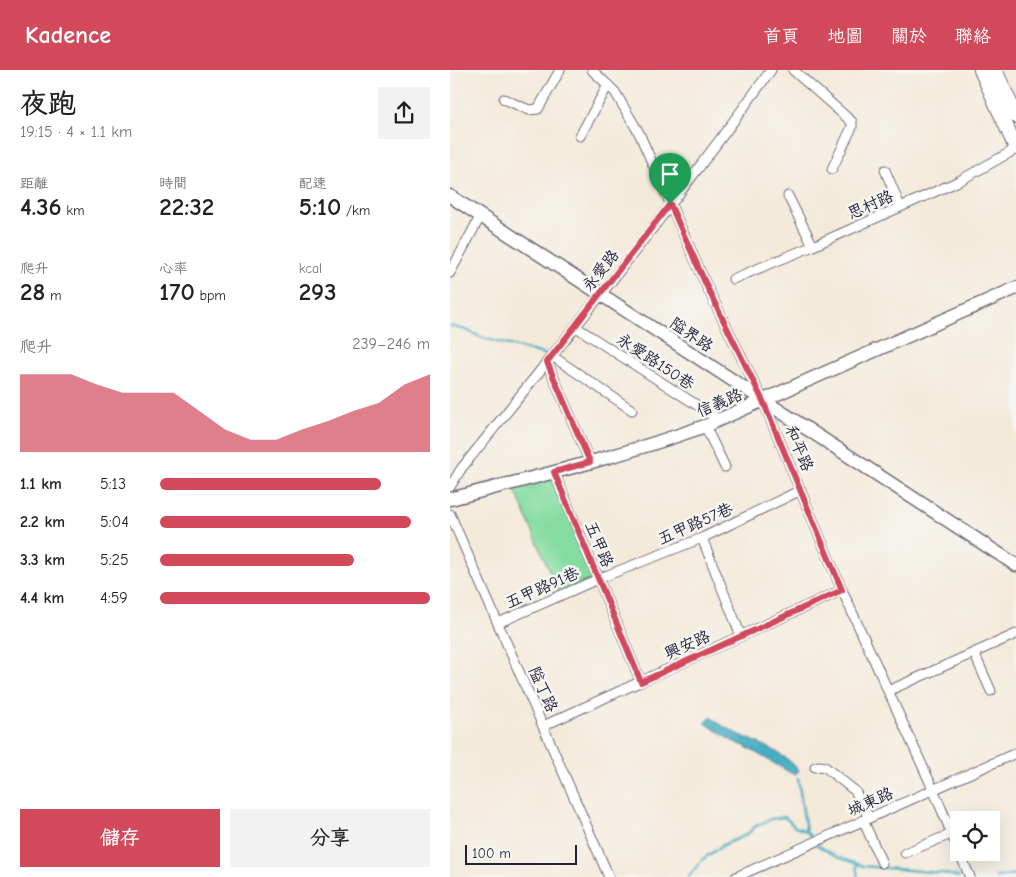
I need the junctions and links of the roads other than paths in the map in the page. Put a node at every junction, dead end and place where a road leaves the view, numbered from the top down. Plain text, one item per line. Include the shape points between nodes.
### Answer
1 (560, 70) edge
2 (592, 70) edge
3 (770, 70) edge
4 (793, 70) edge
5 (981, 70) edge
6 (995, 70) edge
7 (608, 85) junction
8 (504, 99) dead end
9 (1016, 116) edge
10 (580, 136) dead end
11 (1016, 148) edge
12 (832, 169) dead end
13 (886, 170) dead end
14 (450, 196) edge
15 (788, 196) dead end
16 (670, 204) junction
17 (900, 206) junction
18 (481, 215) junction
19 (813, 246) junction
20 (450, 273) edge
21 (733, 278) dead end
22 (1016, 288) edge
23 (601, 294) junction
24 (576, 327) junction
25 (550, 359) junction
26 (763, 401) junction
27 (632, 410) dead end
28 (720, 420) junction
29 (705, 426) junction
30 (590, 462) junction
31 (724, 467) dead end
32 (554, 472) junction
33 (450, 486) edge
34 (801, 490) junction
35 (450, 499) edge
36 (450, 514) edge
37 (702, 538) junction
38 (1016, 565) edge
39 (598, 579) junction
40 (842, 590) junction
41 (498, 624) junction
42 (1016, 634) edge
43 (741, 636) junction
44 (974, 653) junction
45 (641, 682) junction
46 (888, 691) junction
47 (991, 691) dead end
48 (543, 726) junction
49 (1016, 753) edge
50 (816, 767) dead end
51 (933, 789) junction
52 (866, 819) junction
53 (950, 832) edge
54 (950, 834) edge
55 (905, 853) dead end
56 (963, 861) edge
57 (882, 863) dead end
58 (609, 877) edge
59 (736, 877) edge
60 (970, 877) edge

1 - 8 street via 538,109 534,111
2 - 7 street, 和平路
3 - 16 street, 永愛路
4 - 12 street via 852,122
5 - 11 main road
6 - 9 main road
7 - 10 street
7 - 16 street, 和平路 via 639,133
11 - 17 street, 思村路 via 958,181
13 - 17 street
14 - 18 street, 隘界路
15 - 19 street
16 - 23 street, 永愛路
16 - 26 street, 和平路
17 - 19 street, 思村路
18 - 20 street
18 - 23 street, 隘界路
19 - 21 street, 思村路
22 - 26 street, 信義路
23 - 24 street, 永愛路
23 - 26 street, 隘界路
24 - 25 street, 永愛路
24 - 28 street, 永愛路150巷
25 - 27 street
25 - 30 street
25 - 33 street, 永愛路
26 - 28 street, 信義路
26 - 34 street, 和平路
26 - 38 street, 隘界路
28 - 29 street, 信義路
29 - 30 street, 信義路
29 - 31 street
30 - 32 street, 信義路
32 - 35 street, 信義路
32 - 39 street, 五甲路
34 - 37 street, 五甲路57巷
34 - 40 street, 和平路
36 - 41 street, 隘丁路
37 - 39 street, 五甲路57巷
37 - 43 street
39 - 41 street, 五甲路91巷
39 - 45 street, 五甲路
40 - 43 street, 興安路
40 - 46 street, 和平路
41 - 48 street, 隘丁路
42 - 44 street
43 - 45 street, 興安路
44 - 46 street
44 - 47 street
45 - 48 street, 興安路
46 - 51 street, 和平路
48 - 58 street, 隘丁路
49 - 51 street, 城東路
50 - 52 street via 825,767 855,792
51 - 52 street, 城東路
51 - 53 street, 和平路
52 - 57 street
52 - 59 street, 城東路
54 - 55 street
56 - 60 street, 和平路

